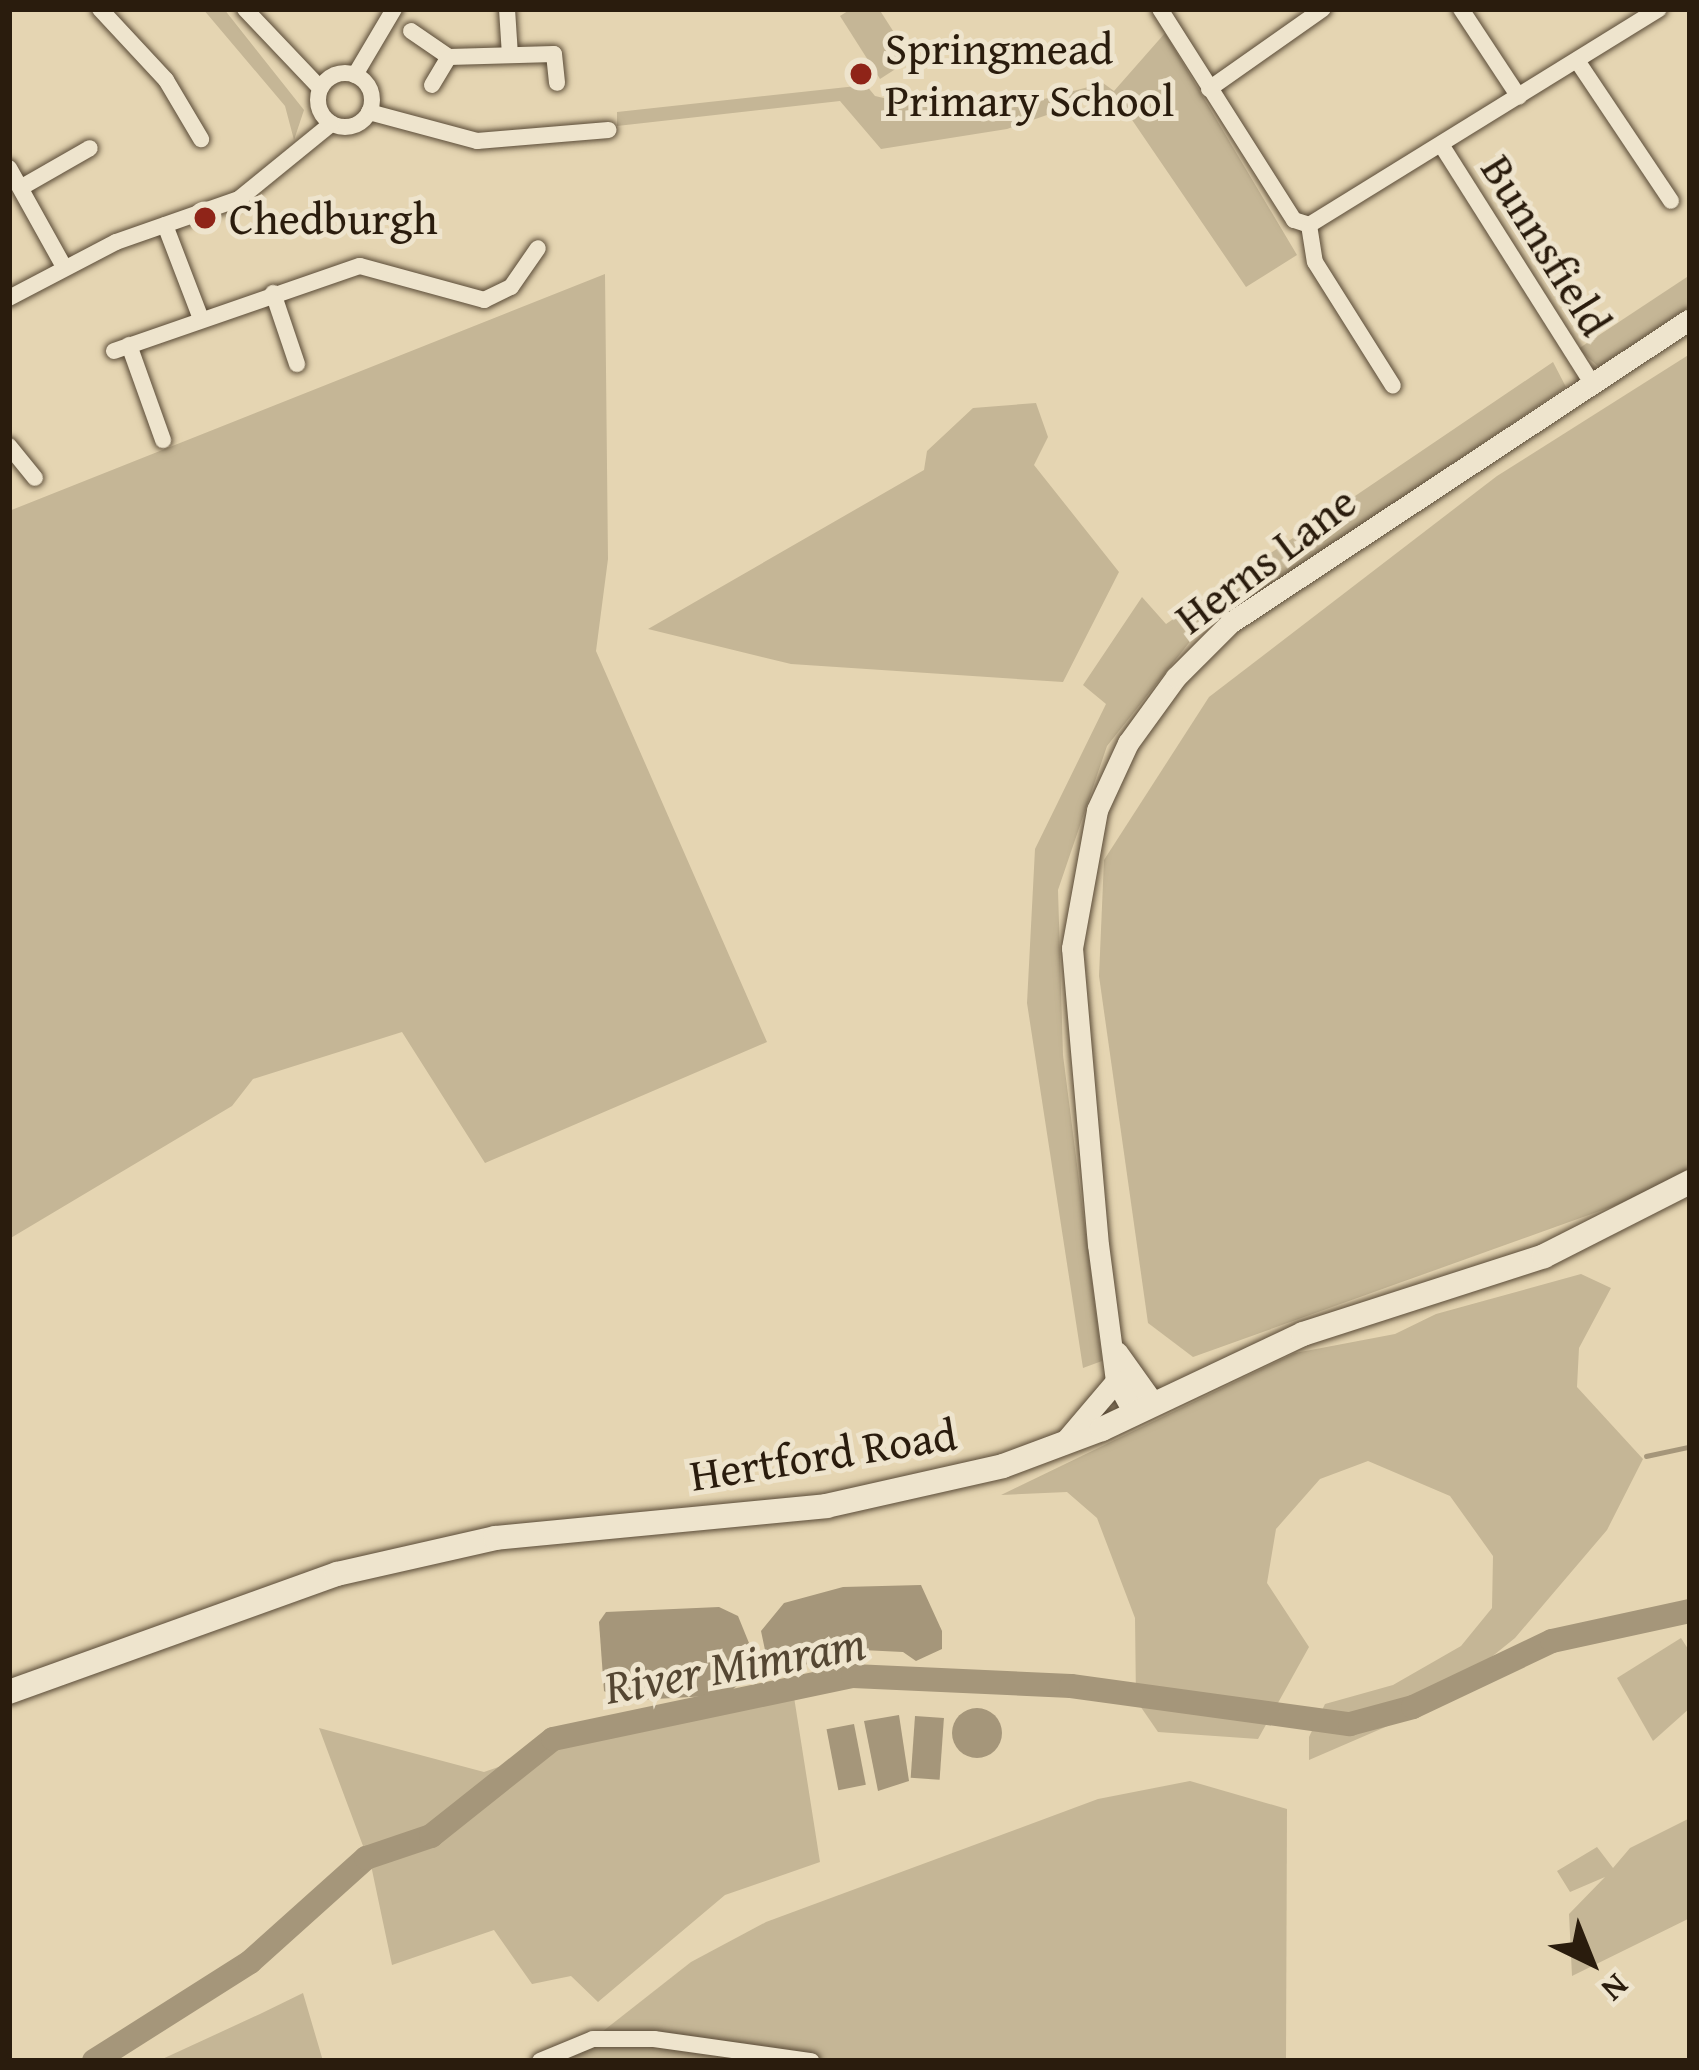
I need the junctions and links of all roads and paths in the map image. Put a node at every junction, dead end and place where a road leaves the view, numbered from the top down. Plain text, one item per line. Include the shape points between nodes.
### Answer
1 (100, 9) edge
2 (245, 9) edge
3 (394, 9) edge
4 (507, 9) edge
5 (1160, 9) edge
6 (1323, 9) edge
7 (1461, 9) edge
8 (1646, 12) edge
9 (411, 31) dead end
10 (510, 55) junction
11 (449, 57) junction
12 (1578, 62) junction
13 (355, 76) junction
14 (557, 83) dead end
15 (432, 85) dead end
16 (320, 88) junction
17 (1209, 89) junction
18 (1519, 97) junction
19 (369, 112) junction
20 (331, 124) junction
21 (609, 130) dead end
22 (201, 139) dead end
23 (1442, 146) junction
24 (90, 148) dead end
25 (9, 168) edge
26 (22, 187) junction
27 (1670, 201) dead end
28 (165, 225) junction
29 (1309, 225) junction
30 (538, 248) dead end
31 (63, 265) junction
32 (273, 293) junction
33 (9, 298) edge
34 (201, 319) junction
35 (1690, 319) edge
36 (297, 364) dead end
37 (1592, 382) junction
38 (1393, 386) dead end
39 (163, 440) dead end
40 (9, 446) edge
41 (34, 478) dead end
42 (1690, 1182) edge
43 (1117, 1352) junction
44 (1116, 1381) junction
45 (1144, 1409) junction
46 (1061, 1446) junction
47 (13, 1682) edge
48 (540, 2061) edge
49 (811, 2061) edge

1 - 22 street via 166,80
2 - 16 street
3 - 13 street
4 - 10 street
5 - 17 street
6 - 17 street
7 - 18 street
8 - 12 street
9 - 11 street
10 - 11 street
10 - 14 street via 554,54
11 - 15 street
12 - 18 street
12 - 27 street
13 - 16 street via 332,77
13 - 19 street via 368,87
16 - 20 street via 318,104
17 - 29 street via 1294,220
18 - 23 street
19 - 20 street via 348,127
19 - 21 street via 477,141
20 - 28 street via 239,200
23 - 29 street
23 - 37 street, Bunnsfield
24 - 26 street
25 - 26 street
26 - 31 street
28 - 31 street
28 - 34 street
29 - 38 street via 1315,262
30 - 32 street via 511,287 484,299 359,266
31 - 33 street
32 - 34 street
32 - 36 street
34 - 39 street via 122,348
35 - 37 street, Herns Lane
37 - 43 street, Herns Lane via 1230,623 1176,677 1128,743 1097,810 1072,948 1098,1245
40 - 41 street
42 - 45 main road, Hertford Road via 1544,1256 1303,1334
43 - 44 street, Herns Lane
43 - 45 street, Herns Lane
44 - 45 street
44 - 46 street
45 - 46 main road, Hertford Road
46 - 47 main road, Hertford Road via 826,1506 495,1538 337,1574
48 - 49 street via 613,2039

